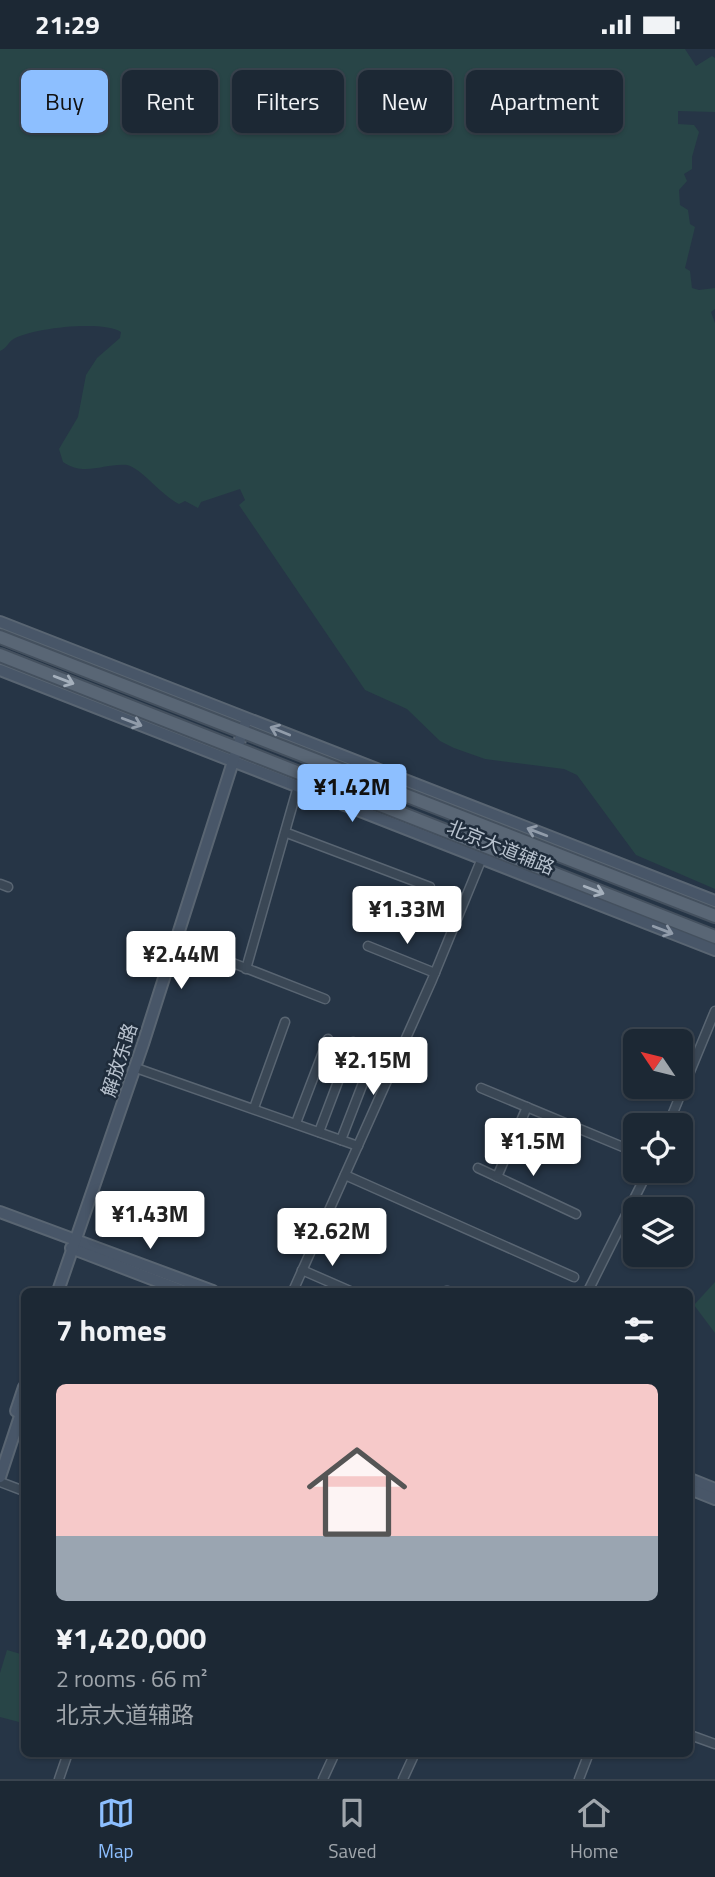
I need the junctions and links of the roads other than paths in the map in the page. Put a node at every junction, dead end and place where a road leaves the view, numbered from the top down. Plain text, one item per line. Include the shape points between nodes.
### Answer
1 (0, 622) edge
2 (0, 637) edge
3 (0, 656) edge
4 (0, 670) edge
5 (250, 719) junction
6 (246, 733) junction
7 (238, 756) junction
8 (298, 786) junction
9 (287, 833) junction
10 (482, 858) junction
11 (430, 887) dead end
12 (715, 901) edge
13 (715, 916) edge
14 (715, 937) edge
15 (177, 941) junction
16 (368, 946) dead end
17 (715, 950) edge
18 (246, 969) junction
19 (435, 972) junction
20 (325, 999) dead end
21 (715, 1011) edge
22 (285, 1022) dead end
23 (328, 1039) dead end
24 (353, 1042) dead end
25 (379, 1044) dead end
26 (138, 1068) junction
27 (481, 1088) dead end
28 (527, 1107) junction
29 (254, 1108) junction
30 (673, 1113) edge
31 (296, 1123) junction
32 (319, 1132) junction
33 (341, 1140) junction
34 (358, 1146) junction
35 (623, 1147) edge
36 (478, 1168) dead end
37 (345, 1175) junction
38 (497, 1177) junction
39 (643, 1183) edge
40 (0, 1212) edge
41 (576, 1214) dead end
42 (0, 1220) edge
43 (77, 1246) junction
44 (302, 1271) junction
45 (574, 1277) dead end
46 (59, 1288) edge
47 (65, 1288) edge
48 (176, 1288) edge
49 (204, 1288) edge
50 (294, 1288) edge
51 (343, 1288) edge
52 (590, 1288) edge
53 (21, 1396) edge
54 (21, 1413) edge
55 (0, 1458) edge
56 (0, 1476) edge
57 (693, 1480) edge
58 (21, 1489) edge
59 (715, 1489) edge
60 (693, 1490) edge
61 (715, 1499) edge
62 (693, 1736) edge
63 (715, 1744) edge
64 (67, 1757) edge
65 (333, 1757) edge
66 (413, 1757) edge
67 (587, 1757) edge
68 (59, 1779) edge
69 (323, 1779) edge
70 (403, 1779) edge
71 (579, 1779) edge

1 - 5 main road, 北京大道辅路
2 - 6 main road
3 -> 7 main road
4 -> 7 main road, 北京大道辅路
5 - 6 main road, 解放东路
12 -> 5 main road, 北京大道辅路
6 - 7 main road, 解放东路
6 - 13 main road
7 - 8 main road, 北京大道辅路
7 -> 14 main road
7 - 15 main road, 解放东路
8 - 9 street
8 - 10 main road, 北京大道辅路
9 - 11 street
9 - 18 street
10 -> 17 main road, 北京大道辅路
10 - 19 street
15 - 18 street
15 - 26 main road, 解放东路
16 - 19 street
18 - 20 street
19 - 34 street
21 - 30 street
22 - 29 street
23 - 31 street
24 - 32 street
25 - 33 street
26 - 29 street
26 - 43 main road, 解放东路
27 - 28 street
28 - 35 street
28 - 38 street
29 - 31 street
31 - 32 street
32 - 33 street
33 - 34 street
34 - 37 street
36 - 38 street
37 - 44 street
37 - 45 street
38 - 41 street
39 - 52 street
40 - 43 main road
42 - 43 main road
43 - 46 main road, 解放东路
43 - 47 main road, 解放东路
43 - 48 main road
43 - 49 main road
44 - 50 street
44 - 51 street
53 - 55 main road
54 - 56 main road
56 - 58 street
57 - 59 main road
60 - 61 main road
62 - 63 street
64 - 68 street
65 - 69 street
66 - 70 street
67 - 71 street

